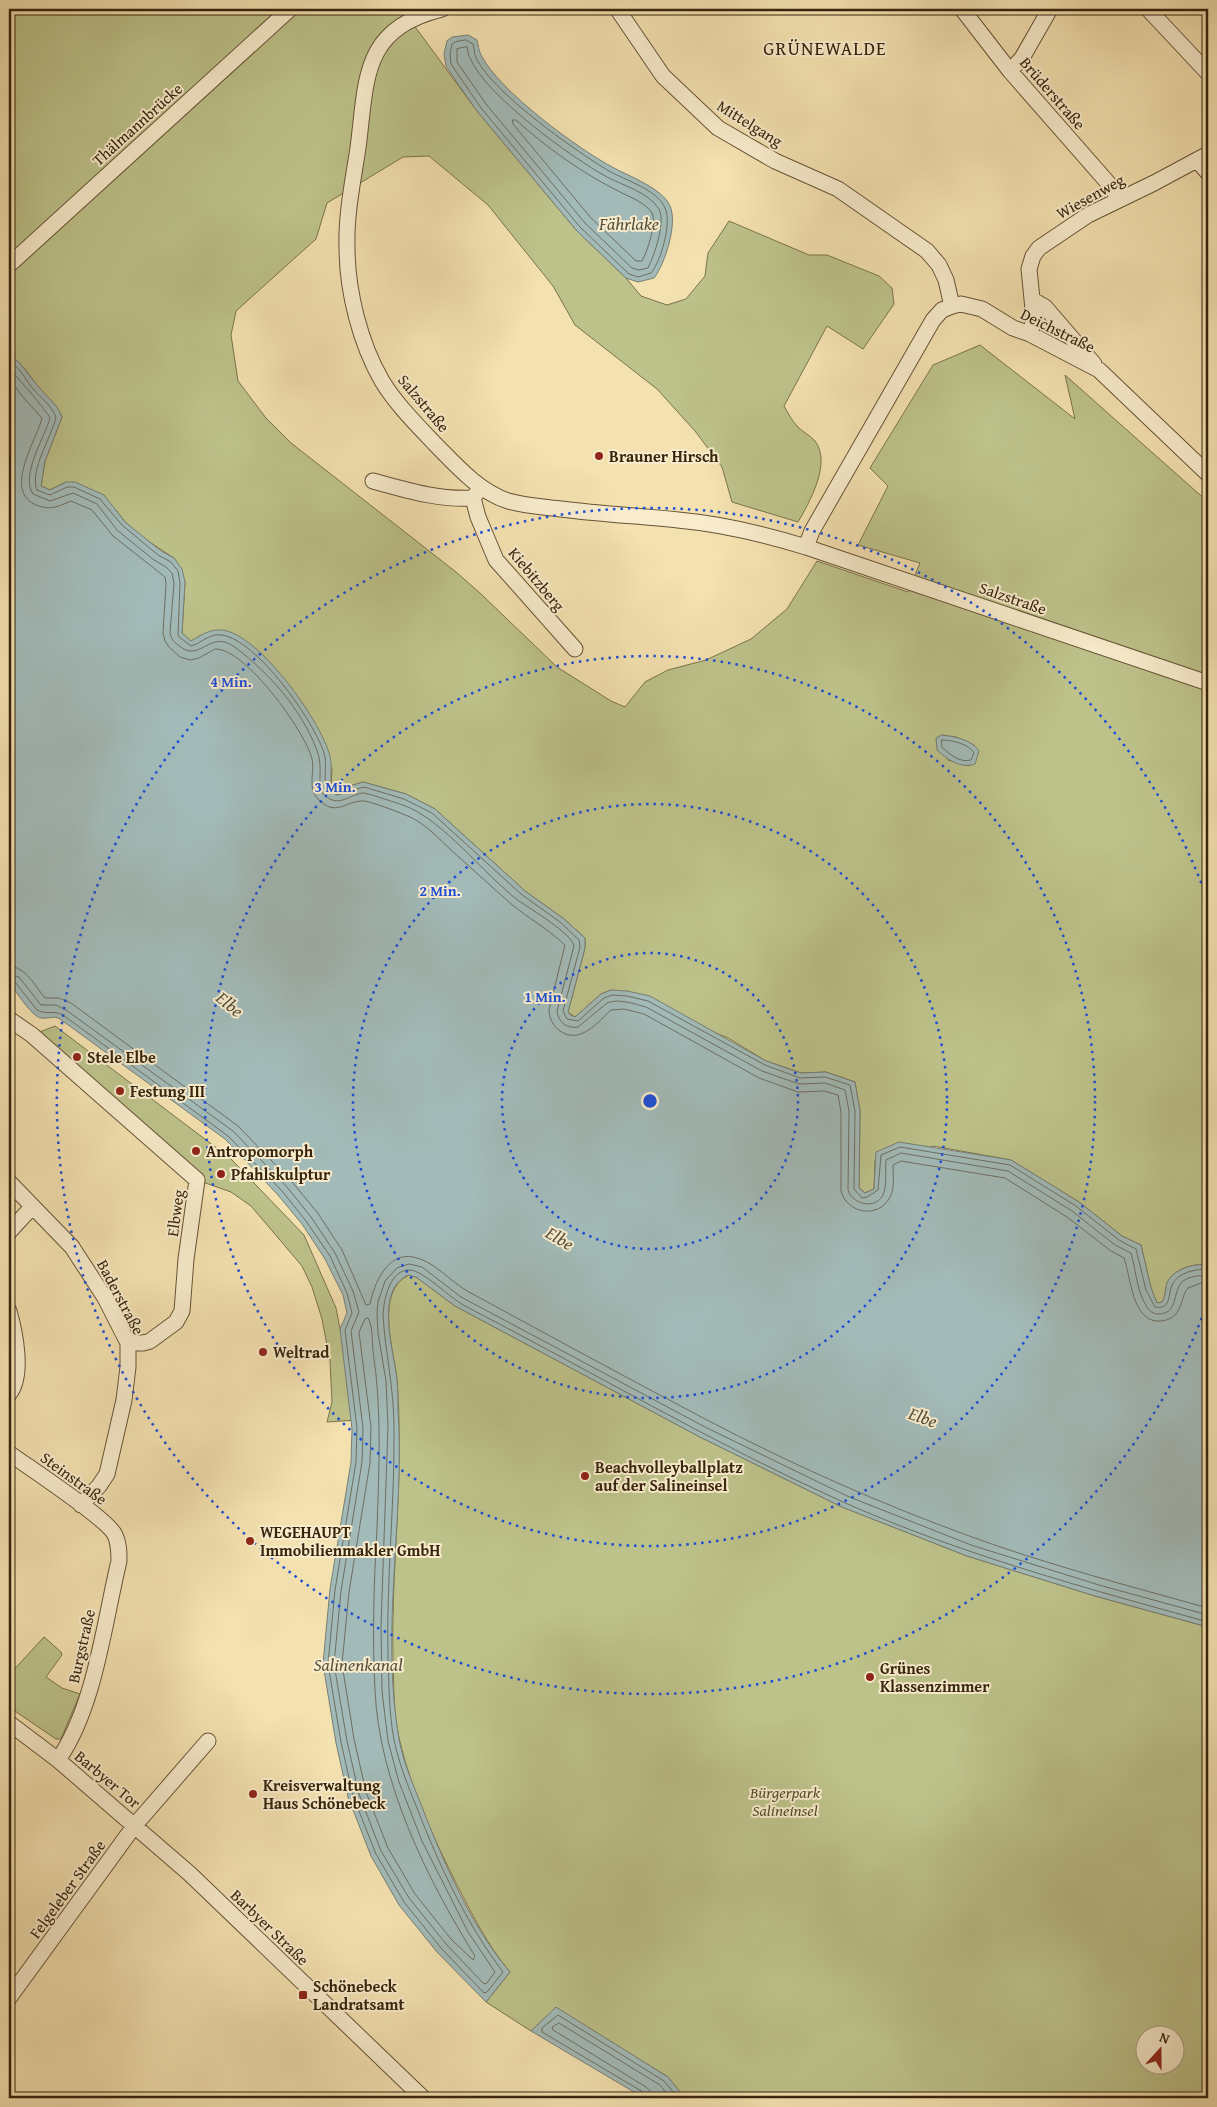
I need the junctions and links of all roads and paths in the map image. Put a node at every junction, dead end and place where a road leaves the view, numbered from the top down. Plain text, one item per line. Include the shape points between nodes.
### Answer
1 (290, 9) edge
2 (442, 9) edge
3 (619, 9) edge
4 (962, 9) edge
5 (1050, 9) edge
6 (1148, 9) edge
7 (1010, 71) junction
8 (1208, 73) edge
9 (1202, 157) edge
10 (1208, 173) edge
11 (1119, 199) junction
12 (9, 265) edge
13 (1033, 300) junction
14 (952, 306) junction
15 (1030, 334) junction
16 (1099, 370) junction
17 (1208, 474) edge
18 (373, 481) dead end
19 (477, 492) junction
20 (806, 546) junction
21 (574, 649) dead end
22 (1208, 683) edge
23 (9, 1019) edge
24 (9, 1182) edge
25 (32, 1207) junction
26 (9, 1232) edge
27 (9, 1311) edge
28 (128, 1343) junction
29 (9, 1394) edge
30 (9, 1453) edge
31 (81, 1505) junction
32 (115, 1534) joint
33 (11, 1729) edge
34 (208, 1741) dead end
35 (58, 1760) junction
36 (135, 1825) junction
37 (9, 1998) edge
38 (423, 2098) edge

1 - 12 street, Thälmannbrücke
2 - 19 street, Salzstraße via 414,18 394,30 372,60 351,197 347,261 364,340 382,380 393,397
3 - 14 street, Mittelgang via 663,76 718,128 838,190 927,251 946,280
4 - 7 street, Brüderstraße
5 - 7 street via 1022,58
6 - 8 street
7 - 11 street, Brüderstraße
9 - 10 street
9 - 11 street, Wiesenweg
11 - 13 street, Wiesenweg via 1071,225 1033,256 1029,268
13 - 15 street, Wiesenweg via 1034,319
13 - 16 street via 1045,308
14 - 15 street, Deichstraße via 976,307
14 - 20 street via 942,310 933,320
15 - 16 street, Deichstraße
16 - 17 street, Deichstraße
18 - 19 street via 454,499
19 - 20 street, Salzstraße via 523,505 736,528
19 - 21 street, Kiebitzberg via 478,517 496,560
20 - 22 street, Salzstraße
23 - 28 street, Elbweg via 32,1035 197,1180 182,1311 176,1322 150,1341
24 - 25 street, Baderstraße
25 - 26 street
25 - 28 street, Baderstraße via 72,1247 105,1298
27 - 29 street via 16,1336 17,1360 14,1388
28 - 31 street, Baderstraße via 124,1400 106,1474
30 - 31 street, Steinstraße
31 - 32 street, Steinstraße
32 - 35 street, Burgstraße via 119,1561 92,1679 73,1735
33 - 35 street, Barbyer Tor
34 - 36 street, Felgeleber Straße
35 - 36 street, Barbyer Tor
36 - 37 street, Felgeleber Straße
36 - 38 street, Barbyer Straße

